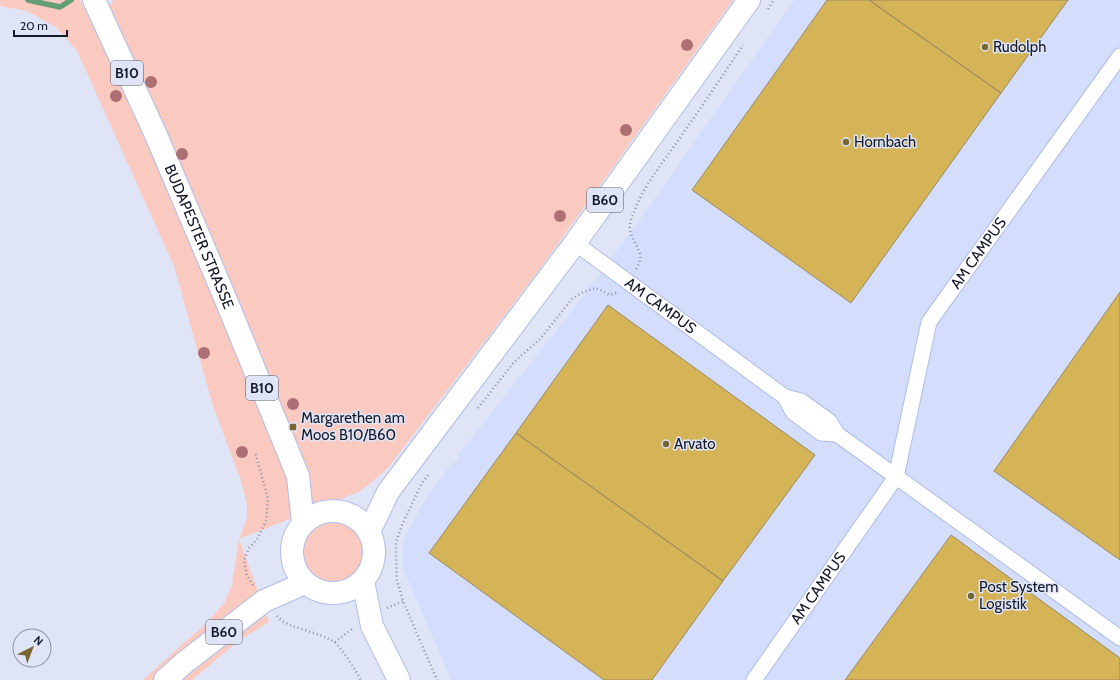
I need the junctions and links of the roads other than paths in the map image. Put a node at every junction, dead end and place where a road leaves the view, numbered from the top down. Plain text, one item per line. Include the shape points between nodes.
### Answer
1 (96, 5) edge
2 (757, 7) edge
3 (1120, 56) edge
4 (575, 243) junction
5 (298, 476) junction
6 (896, 477) junction
7 (388, 492) junction
8 (340, 512) junction
9 (303, 523) junction
10 (369, 532) junction
11 (292, 562) junction
12 (363, 581) junction
13 (305, 583) junction
14 (337, 593) junction
15 (264, 601) junction
16 (372, 626) junction
17 (1120, 638) edge
18 (166, 680) edge
19 (398, 680) edge
20 (754, 680) edge

1 - 5 main road, BUDAPESTER STRASSE / B10 via 156,135
2 - 4 main road, B60
3 - 6 street, AM CAMPUS via 929,322
4 - 6 street, AM CAMPUS via 785,398 793,412 821,433 837,434
4 - 7 main road, B60
5 - 8 main road, BUDAPESTER STRASSE / B10
5 - 9 main road, BUDAPESTER STRASSE / B10
6 - 17 street, AM CAMPUS
6 - 20 street, AM CAMPUS
7 - 8 main road, B60
7 - 10 main road, B60
8 - 9 main road via 320,512
8 - 10 main road, B10 via 361,521
9 - 11 main road via 295,534 291,548
10 - 12 main road, B10 via 374,544 374,558
11 - 13 main road via 297,574
11 - 15 main road, B60
12 - 14 main road via 351,589
12 - 16 main road
13 - 14 main road via 320,592
13 - 15 main road, B60
14 - 16 main road
15 - 18 main road, B60
16 - 19 main road

